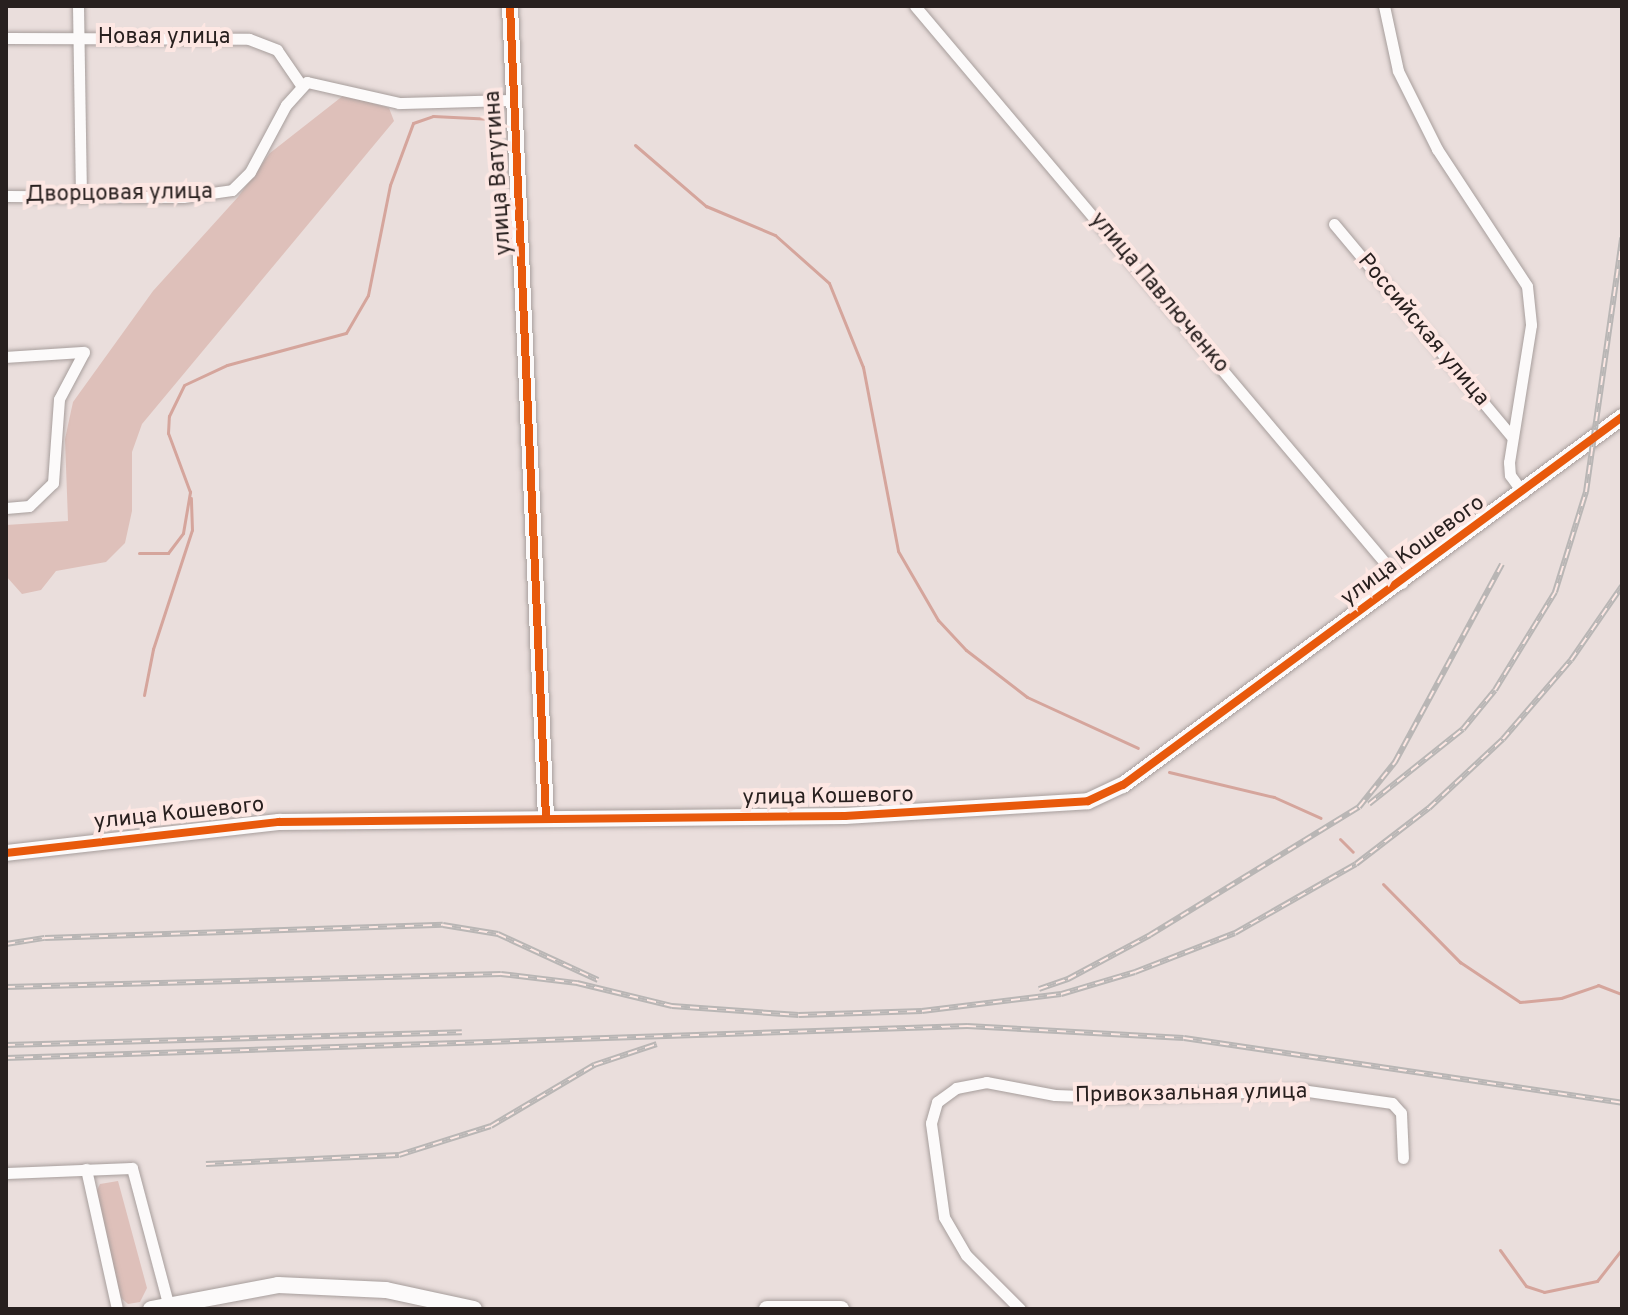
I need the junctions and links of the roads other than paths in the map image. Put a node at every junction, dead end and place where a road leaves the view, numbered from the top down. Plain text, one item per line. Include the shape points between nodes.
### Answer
1 (78, 6) edge
2 (510, 6) edge
3 (915, 6) edge
4 (1384, 6) edge
5 (6, 38) edge
6 (80, 38) junction
7 (301, 85) junction
8 (513, 100) junction
9 (6, 196) edge
10 (81, 197) junction
11 (1334, 224) dead end
12 (6, 357) edge
13 (1622, 417) edge
14 (1512, 437) junction
15 (1523, 493) junction
16 (6, 508) edge
17 (1402, 583) junction
18 (546, 817) junction
19 (6, 853) edge
20 (1403, 1158) dead end
21 (86, 1169) junction
22 (6, 1173) edge
23 (386, 1290) junction
24 (168, 1303) junction
25 (815, 1308) edge
26 (117, 1309) edge
27 (151, 1309) edge
28 (406, 1309) edge
29 (474, 1309) edge
30 (767, 1309) edge
31 (841, 1309) edge
32 (1020, 1309) edge

1 - 6 street
2 - 8 street, улица Ватутина
3 - 17 street, улица Павлюченко
4 - 14 street via 1398,71 1437,149 1527,286 1531,325
5 - 6 street, Новая улица
6 - 7 street, Новая улица via 266,42
6 - 10 street
7 - 8 street via 333,85 399,103
7 - 10 street, Дворцовая улица via 250,172 232,190 183,197
8 - 18 street, улица Ватутина
9 - 10 street, Дворцовая улица
11 - 14 street, Российская улица
12 - 16 street via 84,352 59,399 53,483 29,506
13 - 15 street, улица Кошевого
14 - 15 street via 1510,475
15 - 17 street, улица Кошевого
17 - 18 street, улица Кошевого via 1123,785 1088,801 845,816
18 - 19 street, улица Кошевого via 279,822
20 - 32 street, Привокзальная улица via 1401,1113 1392,1103 1301,1090 1108,1097 1055,1095 986,1082 956,1088 937,1102 931,1123 950,1234
21 - 22 street
21 - 24 street via 132,1168
21 - 26 street
23 - 24 street via 278,1285
23 - 28 street
23 - 29 street
24 - 27 street
25 - 30 street
25 - 31 street

